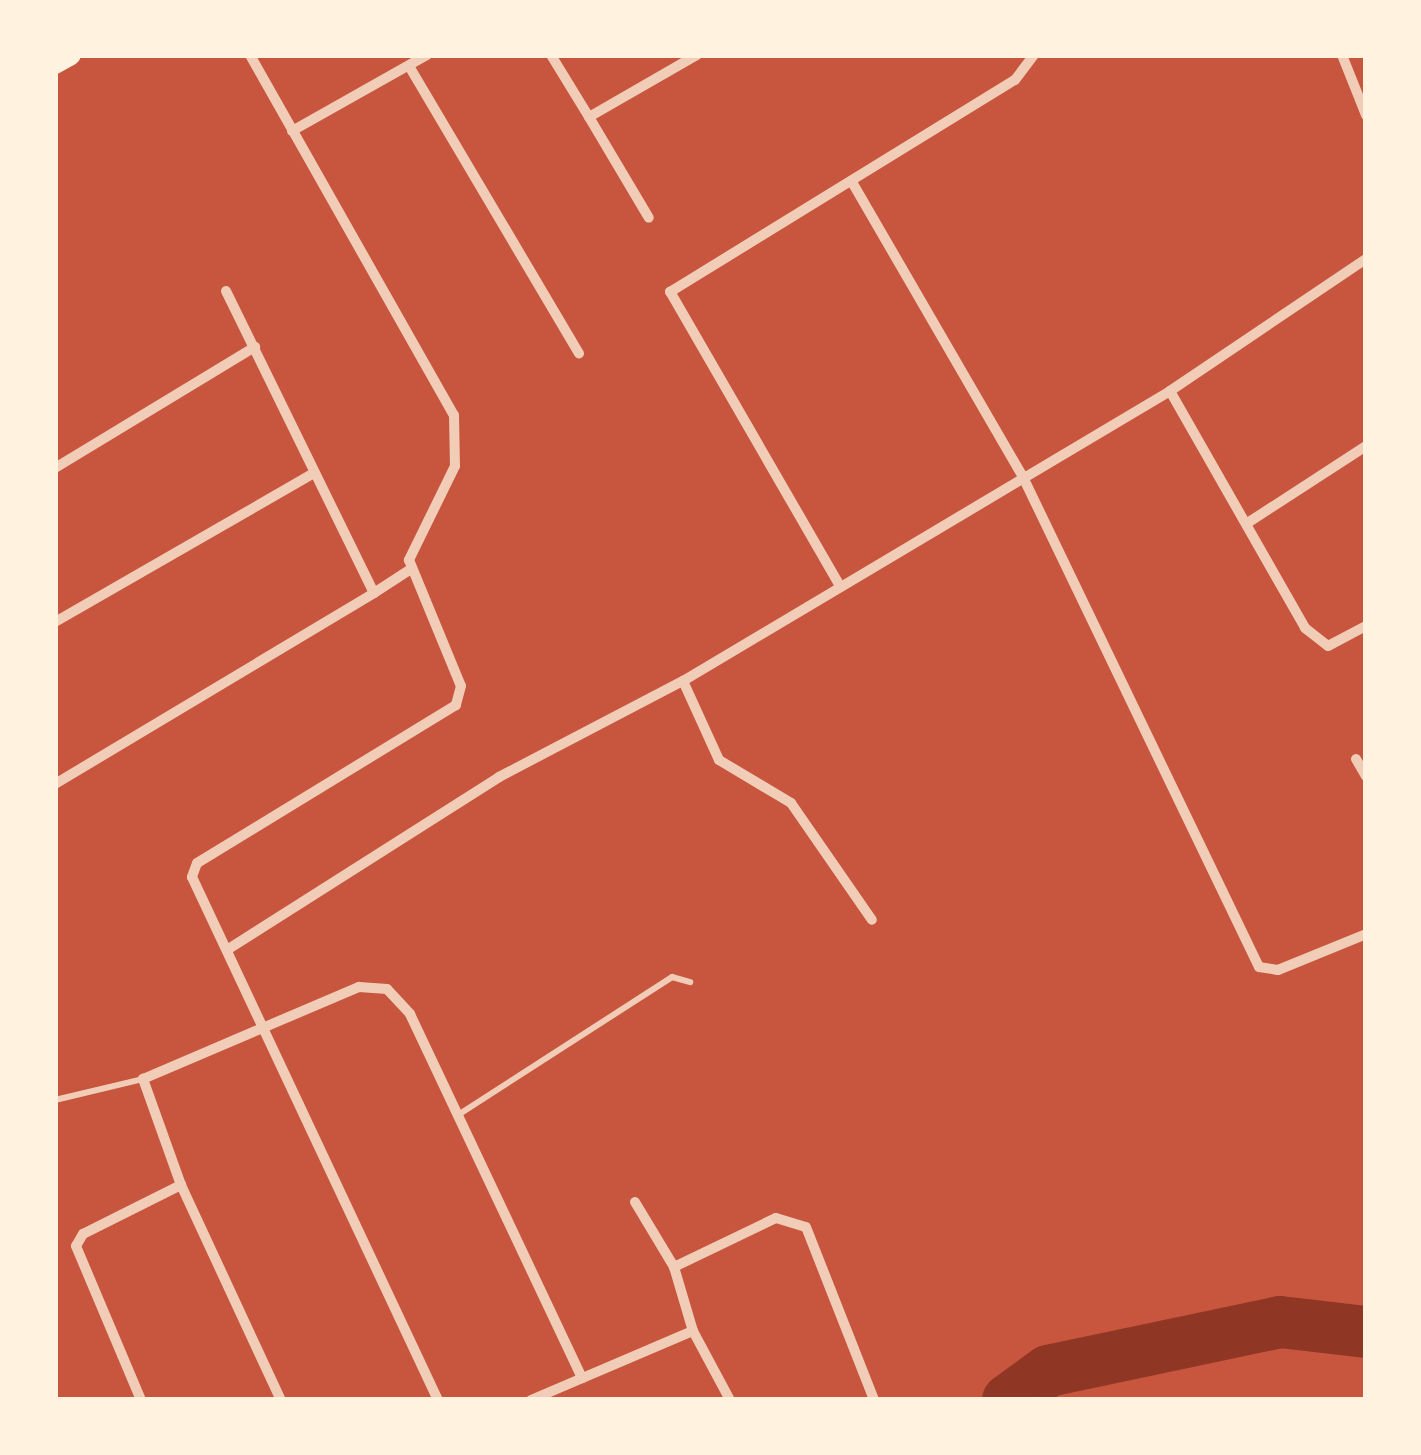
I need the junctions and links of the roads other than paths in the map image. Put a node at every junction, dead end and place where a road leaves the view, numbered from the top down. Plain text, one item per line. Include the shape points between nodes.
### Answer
1 (71, 55) edge
2 (250, 55) edge
3 (427, 55) edge
4 (551, 55) edge
5 (697, 55) edge
6 (1034, 55) edge
7 (1342, 55) edge
8 (55, 64) edge
9 (409, 66) junction
10 (1366, 115) edge
11 (589, 117) junction
12 (292, 131) junction
13 (852, 182) junction
14 (648, 218) dead end
15 (1366, 260) edge
16 (226, 291) dead end
17 (256, 348) junction
18 (579, 353) dead end
19 (1170, 391) junction
20 (1366, 446) edge
21 (55, 468) edge
22 (312, 474) junction
23 (1022, 476) junction
24 (1249, 522) junction
25 (411, 569) junction
26 (840, 586) junction
27 (374, 593) junction
28 (55, 622) edge
29 (1366, 626) edge
30 (683, 681) junction
31 (1356, 759) dead end
32 (1366, 776) edge
33 (55, 784) edge
34 (872, 920) dead end
35 (1366, 934) edge
36 (230, 948) junction
37 (690, 982) dead end
38 (264, 1025) junction
39 (143, 1079) junction
40 (55, 1100) edge
41 (457, 1115) junction
42 (182, 1185) junction
43 (635, 1202) dead end
44 (674, 1266) junction
45 (693, 1330) junction
46 (582, 1378) junction
47 (141, 1400) edge
48 (281, 1400) edge
49 (438, 1400) edge
50 (531, 1400) edge
51 (730, 1400) edge
52 (874, 1400) edge

1 - 8 main road
2 - 12 street
3 - 9 street
4 - 11 street
5 - 11 street
6 - 13 street via 1015,80
7 - 10 street
9 - 12 street
9 - 18 street
11 - 14 street
12 - 25 street via 454,415 455,466 412,548
13 - 23 street
13 - 26 street via 670,297
15 - 19 street
16 - 17 street
17 - 21 street
17 - 22 street
19 - 23 street
19 - 24 street
20 - 24 street
22 - 27 street
22 - 28 street
23 - 26 street
23 - 35 street via 1258,967 1278,970
24 - 29 street via 1317,640 1328,646
25 - 27 street
25 - 36 street via 458,670 459,698 192,869
26 - 30 street
27 - 33 street
30 - 34 street via 718,760 791,803
30 - 36 street via 499,778
31 - 32 street
36 - 38 street
37 - 41 lane via 672,978
38 - 39 street
38 - 41 street via 330,996 386,990 410,1014
38 - 49 street
39 - 40 lane
39 - 42 street
41 - 46 street
42 - 47 street via 111,1218 76,1246
42 - 48 street
43 - 44 street
44 - 45 street
44 - 52 street via 776,1218 806,1227
45 - 46 street
45 - 51 street
46 - 50 street

